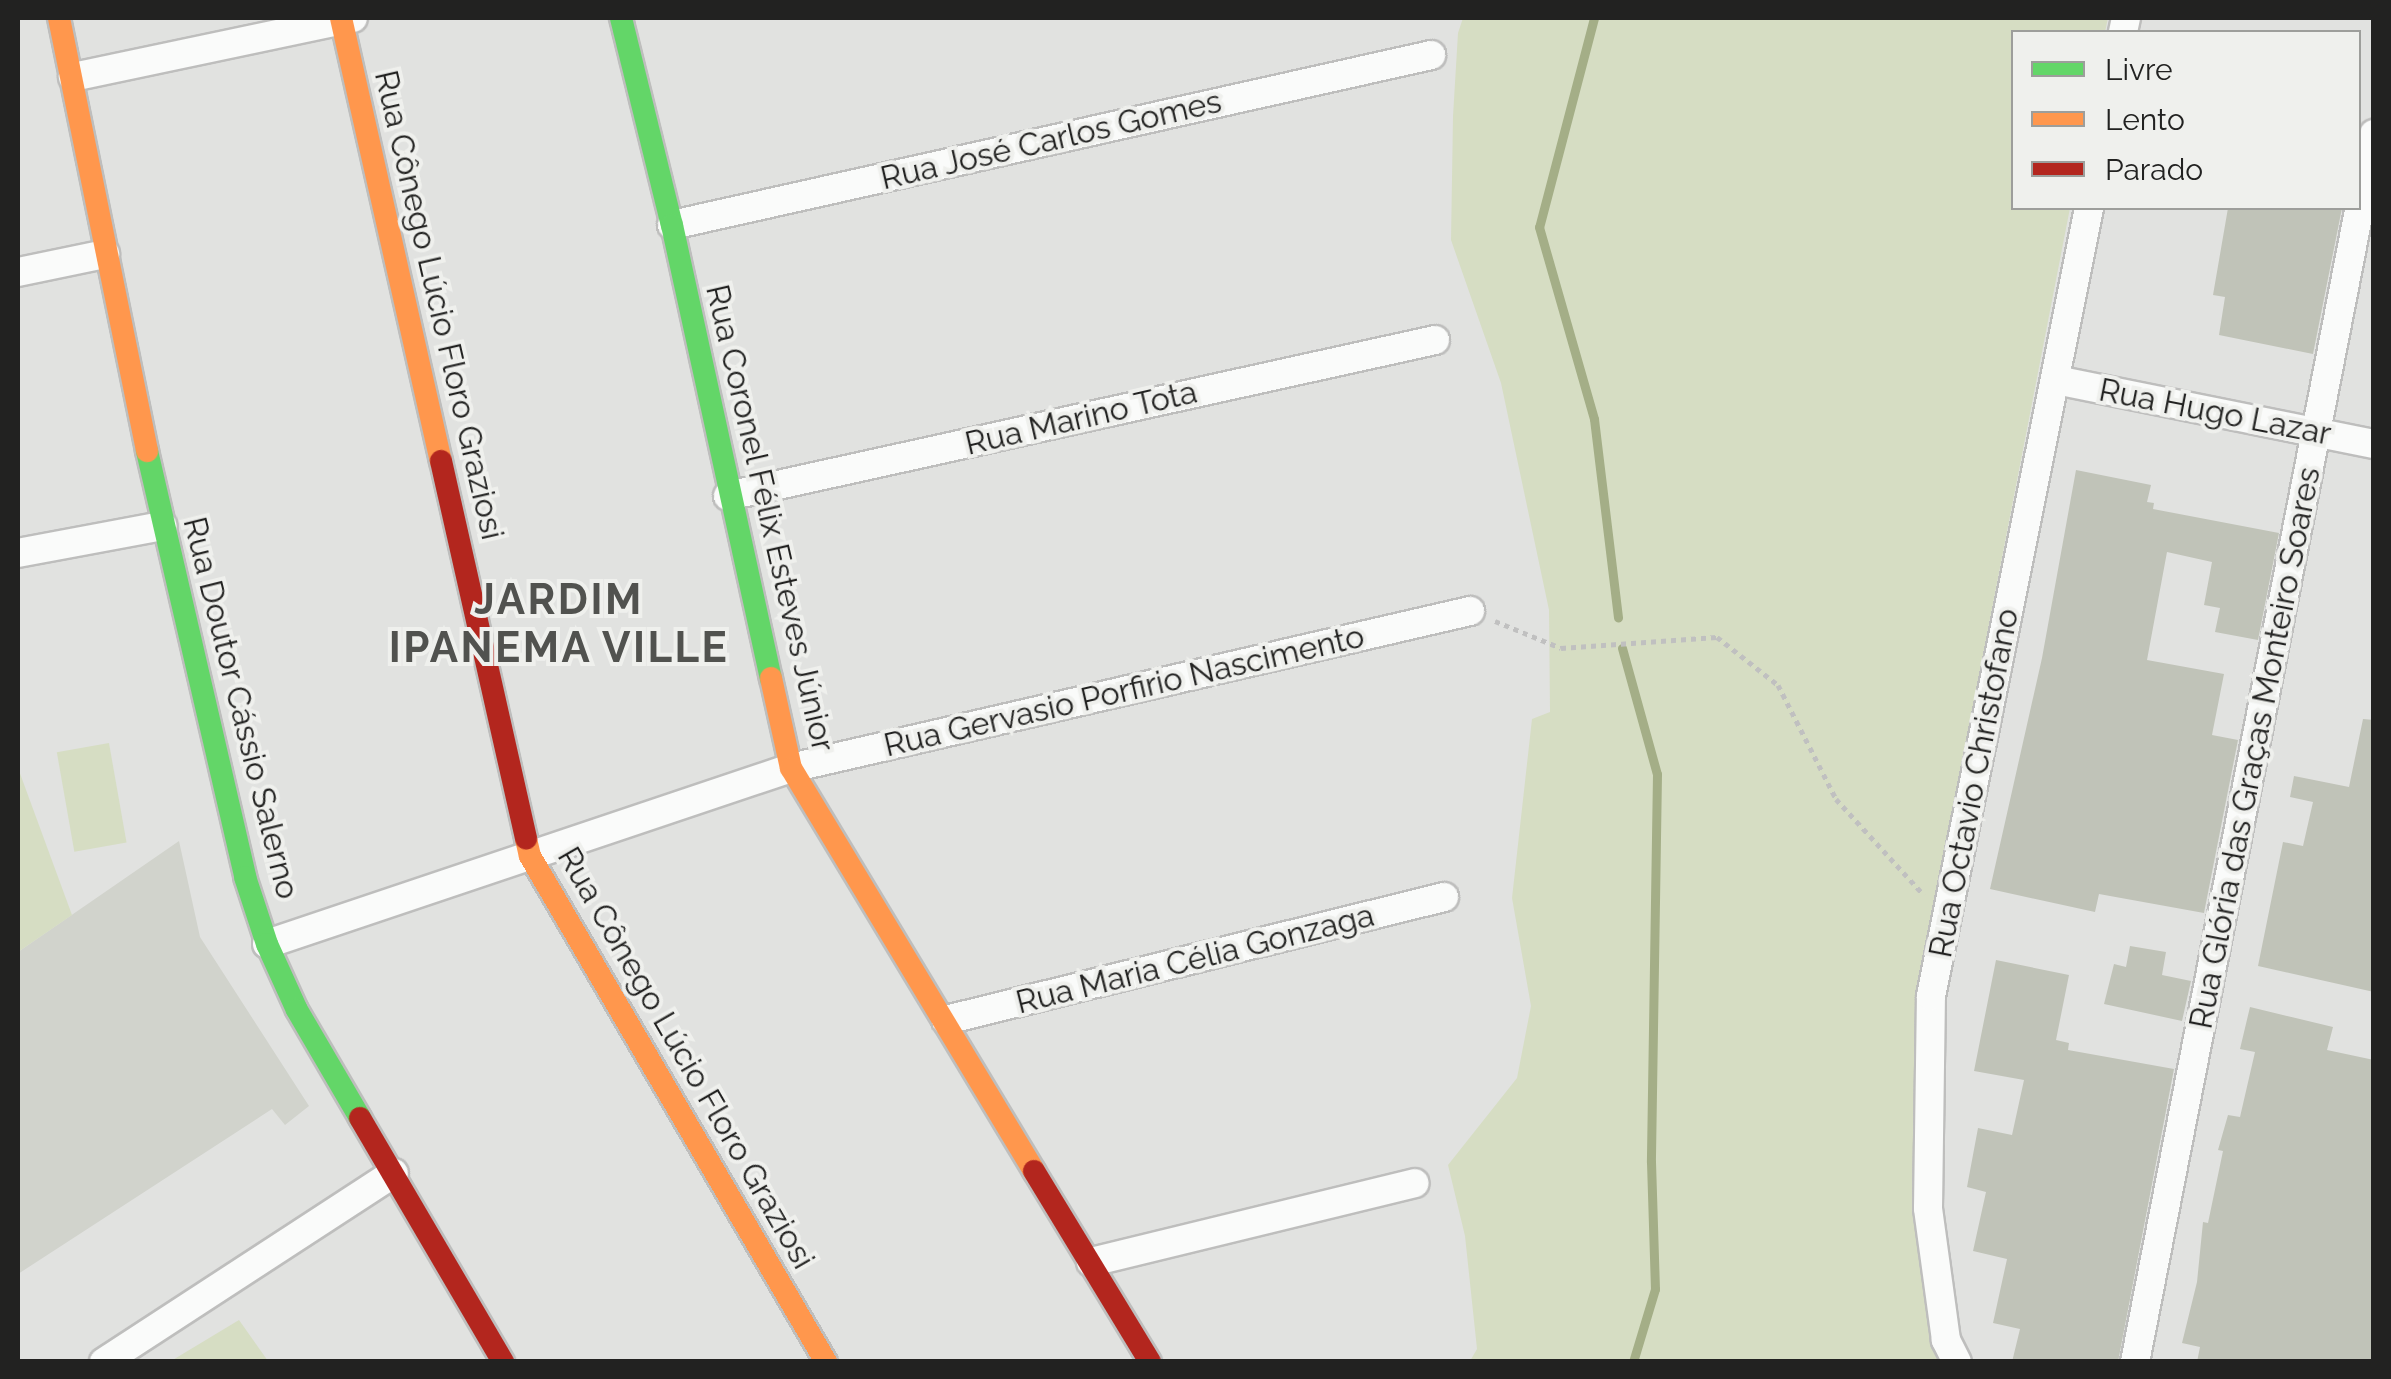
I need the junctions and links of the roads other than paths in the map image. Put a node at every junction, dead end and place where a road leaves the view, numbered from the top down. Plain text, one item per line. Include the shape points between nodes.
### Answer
1 (59, 18) edge
2 (345, 18) edge
3 (621, 18) edge
4 (1432, 55) dead end
5 (72, 77) junction
6 (2374, 134) edge
7 (2361, 201) edge
8 (2089, 210) edge
9 (2359, 210) edge
10 (672, 225) junction
11 (105, 254) junction
12 (18, 272) edge
13 (1435, 340) dead end
14 (2056, 380) junction
15 (2316, 432) junction
16 (2374, 444) edge
17 (728, 496) junction
18 (162, 526) junction
19 (18, 553) edge
20 (1470, 611) road end
21 (791, 768) junction
22 (530, 856) junction
23 (1444, 898) dead end
24 (267, 944) junction
25 (946, 1020) junction
26 (394, 1174) junction
27 (1415, 1183) dead end
28 (1091, 1262) junction
29 (104, 1362) edge
30 (503, 1362) edge
31 (826, 1362) edge
32 (1150, 1362) edge
33 (1957, 1362) edge
34 (2135, 1362) edge

1 - 5 street, Rua Doutor Cássio Salerno
2 - 5 street
2 - 22 street, Rua Cônego Lúcio Floro Graziosi
3 - 10 street, Rua Coronel Félix Esteves Júnior
4 - 10 street, Rua José Carlos Gomes
5 - 11 street, Rua Doutor Cássio Salerno
6 - 7 street, Rua Glória das Graças Monteiro Soares
8 - 14 street, Rua Octavio Christofano
9 - 15 street, Rua Glória das Graças Monteiro Soares
10 - 17 street, Rua Coronel Félix Esteves Júnior
11 - 12 street
11 - 18 street, Rua Doutor Cássio Salerno
13 - 17 street, Rua Marino Tota
14 - 15 street, Rua Hugo Lazar
14 - 33 street, Rua Octavio Christofano via 1932,996 1928,1208 1946,1340
15 - 16 street, Rua Hugo Lazar
15 - 34 street, Rua Glória das Graças Monteiro Soares
17 - 21 street, Rua Coronel Félix Esteves Júnior
18 - 19 street
18 - 24 street, Rua Doutor Cássio Salerno
20 - 21 street, Rua Gervasio Porfirio Nascimento
21 - 22 street, Rua Gervasio Porfirio Nascimento
21 - 25 street, Rua Coronel Félix Esteves Júnior
22 - 24 street, Rua Gervasio Porfirio Nascimento
22 - 31 street, Rua Cônego Lúcio Floro Graziosi
23 - 25 street, Rua Maria Célia Gonzaga
24 - 26 street, Rua Doutor Cássio Salerno via 297,1010
25 - 28 street, Rua Coronel Félix Esteves Júnior
26 - 29 street
26 - 30 street, Rua Doutor Cássio Salerno
27 - 28 street
28 - 32 street, Rua Coronel Félix Esteves Júnior

